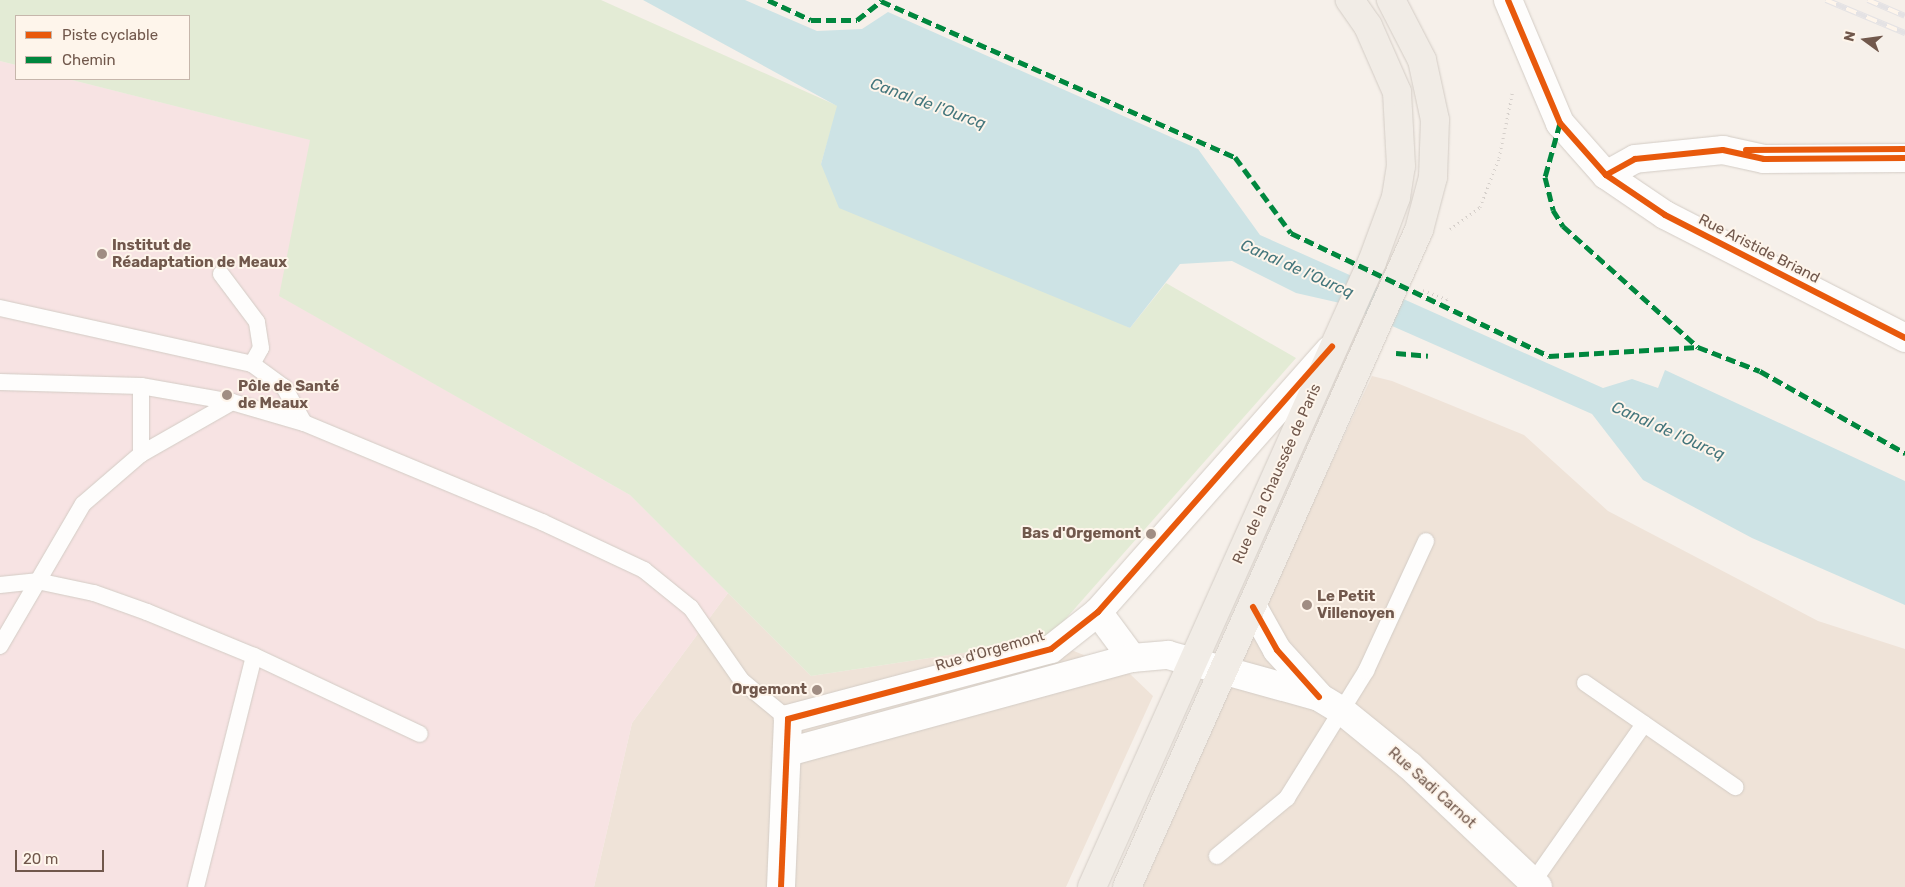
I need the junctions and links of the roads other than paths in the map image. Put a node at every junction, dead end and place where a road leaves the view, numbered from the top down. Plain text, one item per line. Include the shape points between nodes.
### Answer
1 (1350, 0) edge
2 (1392, 0) edge
3 (1508, 0) edge
4 (1905, 158) edge
5 (1606, 175) junction
6 (221, 274) dead end
7 (0, 308) edge
8 (1905, 338) edge
9 (1332, 347) junction
10 (252, 364) junction
11 (0, 382) edge
12 (141, 386) junction
13 (232, 402) junction
14 (304, 422) junction
15 (141, 454) junction
16 (1426, 541) dead end
17 (37, 582) junction
18 (0, 585) edge
19 (1253, 607) junction
20 (1098, 612) junction
21 (0, 646) edge
22 (254, 656) junction
23 (1132, 658) junction
24 (1195, 663) junction
25 (1225, 671) junction
26 (1585, 683) dead end
27 (1330, 703) junction
28 (788, 719) junction
29 (1644, 724) junction
30 (420, 734) dead end
31 (788, 752) junction
32 (1735, 787) dead end
33 (1217, 856) dead end
34 (1536, 884) edge
35 (196, 887) edge
36 (781, 887) edge
37 (1092, 887) edge
38 (1127, 887) edge

1 - 9 main road, Rue de la Chaussée de Paris via 1386,61 1397,92 1402,166 1396,197 1372,262
2 - 19 main road via 1422,60 1435,120 1433,177 1419,230 1413,279 1361,362
3 - 5 street, Rue Aristide Briand via 1560,123
4 - 5 street via 1764,159 1723,150 1635,159
5 - 8 street, Rue Aristide Briand via 1665,215
6 - 10 lane via 257,322 261,348
7 - 10 lane
9 - 20 street, Rue d'Orgemont
9 - 24 main road, Rue de la Chaussée de Paris
10 - 14 lane via 284,387
11 - 12 lane
12 - 13 lane
12 - 15 lane
13 - 14 lane
13 - 15 lane
14 - 28 lane via 542,522 644,570 691,608 742,681
15 - 17 lane via 83,504
16 - 27 lane via 1366,671
17 - 18 lane
17 - 21 lane
17 - 22 lane via 94,593
19 - 25 main road
19 - 27 street, Rue Sadi Carnot via 1277,650
20 - 23 street
20 - 28 street, Rue d'Orgemont via 1051,648
22 - 30 lane
22 - 35 lane
23 - 24 street via 1168,655
23 - 31 street
24 - 25 street, Rue Sadi Carnot
24 - 37 main road, Rue de la Chaussée de Paris
25 - 27 street, Rue Sadi Carnot via 1262,679
25 - 38 main road
26 - 29 lane
27 - 33 lane via 1287,798
27 - 34 street, Rue Sadi Carnot via 1410,766
28 - 31 street
29 - 32 lane
29 - 34 lane
31 - 36 street

